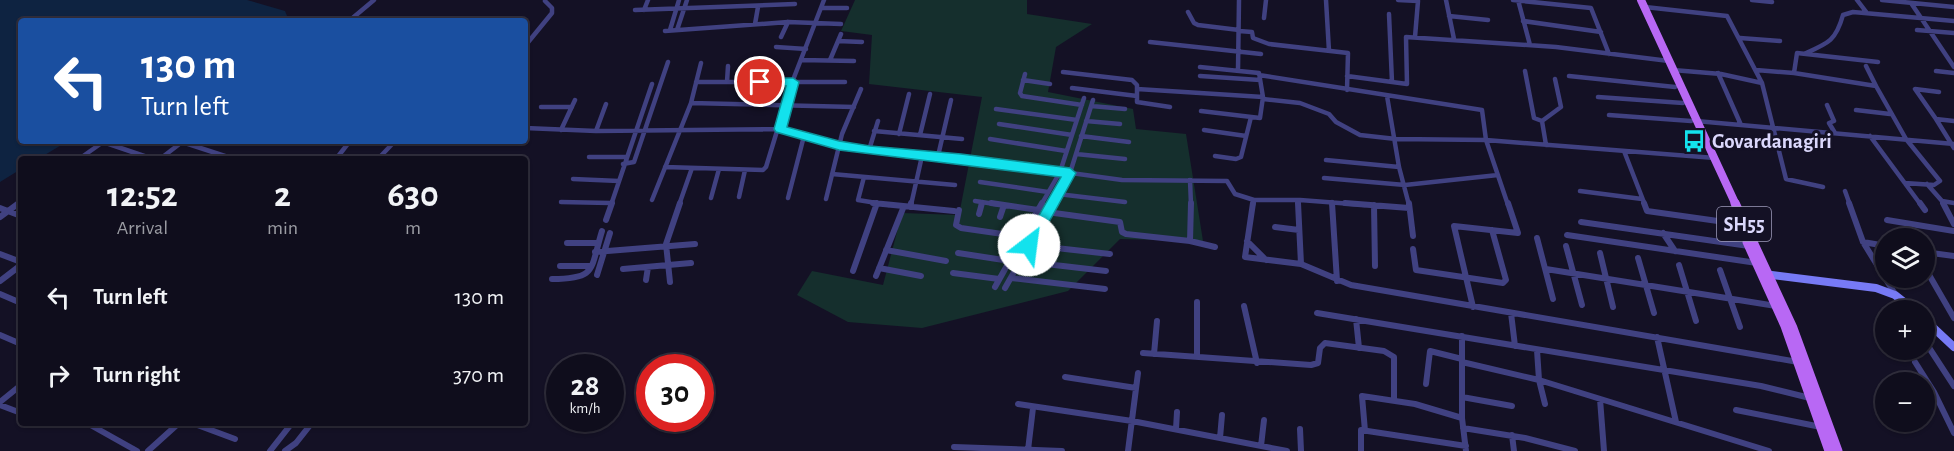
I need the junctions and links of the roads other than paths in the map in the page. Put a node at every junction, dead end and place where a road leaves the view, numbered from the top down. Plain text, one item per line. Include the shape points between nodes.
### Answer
1 (374, 0) edge
2 (648, 0) edge
3 (679, 0) edge
4 (687, 0) edge
5 (824, 0) edge
6 (1239, 0) edge
7 (1266, 0) edge
8 (1326, 0) edge
9 (1398, 0) edge
10 (1446, 0) edge
11 (1516, 0) edge
12 (1637, 0) edge
13 (1752, 0) edge
14 (1857, 0) edge
15 (1882, 0) edge
16 (545, 1) edge
17 (1553, 2) edge
18 (1772, 2) dead end
19 (1911, 3) junction
20 (795, 4) dead end
21 (1643, 4) edge
22 (1954, 7) edge
23 (758, 8) junction
24 (821, 8) junction
25 (847, 8) dead end
26 (677, 9) junction
27 (684, 9) junction
28 (635, 10) dead end
29 (644, 10) junction
30 (1188, 12) dead end
31 (1867, 13) junction
32 (1389, 14) dead end
33 (1449, 16) junction
34 (353, 18) edge
35 (1264, 18) dead end
36 (1922, 18) junction
37 (1488, 20) dead end
38 (1523, 21) junction
39 (1954, 21) edge
40 (788, 22) junction
41 (816, 23) junction
42 (755, 24) junction
43 (841, 24) dead end
44 (677, 30) junction
45 (1239, 30) junction
46 (1917, 30) dead end
47 (1930, 31) junction
48 (1601, 33) junction
49 (1954, 33) edge
50 (842, 34) dead end
51 (781, 37) dead end
52 (1415, 37) junction
53 (1740, 38) junction
54 (1454, 39) junction
55 (838, 41) junction
56 (1780, 41) dead end
57 (528, 42) edge
58 (862, 42) dead end
59 (1150, 42) dead end
60 (1530, 45) junction
61 (776, 47) dead end
62 (806, 49) junction
63 (1329, 51) junction
64 (1239, 52) junction
65 (1806, 53) junction
66 (1261, 54) dead end
67 (1609, 54) junction
68 (801, 60) junction
69 (831, 60) junction
70 (854, 61) dead end
71 (668, 62) dead end
72 (1878, 62) dead end
73 (700, 63) dead end
74 (1669, 64) junction
75 (728, 66) dead end
76 (1866, 66) dead end
77 (1200, 67) dead end
78 (1954, 67) edge
79 (1238, 70) junction
80 (1756, 70) junction
81 (1525, 71) dead end
82 (1935, 71) dead end
83 (1063, 72) dead end
84 (1718, 73) junction
85 (1794, 73) junction
86 (1954, 73) edge
87 (1200, 76) dead end
88 (1347, 76) junction
89 (1569, 76) dead end
90 (1259, 78) junction
91 (1555, 79) dead end
92 (696, 82) junction
93 (727, 82) junction
94 (793, 82) junction
95 (845, 82) dead end
96 (1392, 82) junction
97 (1762, 83) junction
98 (652, 84) dead end
99 (1050, 84) dead end
100 (1876, 86) junction
101 (1675, 87) junction
102 (1072, 88) dead end
103 (861, 89) dead end
104 (1137, 89) junction
105 (1347, 90) junction
106 (1939, 92) dead end
107 (909, 94) dead end
108 (930, 94) dead end
109 (1137, 96) junction
110 (1387, 96) junction
111 (1598, 97) dead end
112 (1084, 98) dead end
113 (1263, 98) junction
114 (575, 100) dead end
115 (951, 100) dead end
116 (1683, 103) junction
117 (606, 104) dead end
118 (691, 104) junction
119 (787, 105) junction
120 (1082, 105) junction
121 (1827, 105) dead end
122 (541, 107) dead end
123 (572, 107) junction
124 (854, 107) junction
125 (1170, 107) dead end
126 (996, 108) dead end
127 (1125, 110) dead end
128 (1856, 110) dead end
129 (1201, 111) dead end
130 (1890, 114) junction
131 (1609, 115) dead end
132 (1251, 117) junction
133 (1936, 119) junction
134 (1077, 120) junction
135 (878, 121) dead end
136 (1086, 121) junction
137 (1542, 121) junction
138 (1694, 121) junction
139 (1954, 121) edge
140 (999, 124) dead end
141 (1120, 124) dead end
142 (1741, 125) junction
143 (528, 128) edge
144 (1774, 128) junction
145 (561, 130) junction
146 (596, 130) junction
147 (635, 130) junction
148 (644, 130) junction
149 (680, 130) junction
150 (779, 130) junction
151 (1204, 130) dead end
152 (874, 131) junction
153 (1835, 133) junction
154 (899, 134) junction
155 (920, 135) junction
156 (1072, 135) junction
157 (804, 136) junction
158 (1081, 136) junction
159 (1246, 136) junction
160 (1870, 136) junction
161 (942, 138) junction
162 (962, 139) dead end
163 (990, 140) dead end
164 (1396, 140) junction
165 (1486, 140) junction
166 (1906, 140) junction
167 (1129, 142) dead end
168 (100, 144) edge
169 (109, 144) edge
170 (179, 144) edge
171 (187, 144) edge
172 (348, 144) edge
173 (392, 144) edge
174 (1546, 145) junction
175 (1953, 145) edge
176 (839, 146) junction
177 (870, 150) junction
178 (1066, 151) junction
179 (1624, 151) junction
180 (1076, 154) junction
181 (84, 156) edge
182 (144, 156) edge
183 (164, 156) edge
184 (225, 156) edge
185 (338, 156) edge
186 (381, 156) edge
187 (922, 156) junction
188 (938, 156) junction
189 (1215, 156) dead end
190 (589, 157) dead end
191 (626, 157) junction
192 (1712, 158) junction
193 (1125, 159) dead end
194 (1326, 160) dead end
195 (623, 164) junction
196 (665, 167) junction
197 (1399, 167) junction
198 (692, 168) junction
199 (719, 169) junction
200 (745, 170) junction
201 (1060, 172) junction
202 (1070, 173) junction
203 (832, 174) junction
204 (1498, 175) junction
205 (864, 177) junction
206 (1324, 178) dead end
207 (573, 179) dead end
208 (1190, 180) junction
209 (619, 181) junction
210 (916, 181) junction
211 (980, 182) dead end
212 (1905, 183) junction
213 (1927, 184) junction
214 (956, 185) dead end
215 (1405, 185) junction
216 (1823, 187) dead end
217 (1580, 190) dead end
218 (1845, 191) dead end
219 (1048, 192) junction
220 (1058, 194) junction
221 (739, 197) dead end
222 (711, 198) dead end
223 (788, 198) dead end
224 (826, 199) dead end
225 (1642, 199) junction
226 (652, 200) dead end
227 (1254, 200) junction
228 (1298, 200) junction
229 (975, 201) dead end
230 (1942, 201) junction
231 (561, 202) dead end
232 (982, 202) junction
233 (1125, 202) dead end
234 (1332, 202) junction
235 (610, 203) junction
236 (877, 203) junction
237 (1954, 203) edge
238 (18, 204) edge
239 (1004, 205) junction
240 (1052, 205) junction
241 (1374, 205) junction
242 (907, 206) junction
243 (1040, 207) junction
244 (0, 208) edge
245 (1409, 208) junction
246 (1924, 210) dead end
247 (9, 211) junction
248 (1047, 212) junction
249 (979, 214) dead end
250 (18, 215) edge
251 (0, 217) edge
252 (1000, 217) dead end
253 (606, 220) dead end
254 (1887, 220) dead end
255 (1581, 222) dead end
256 (1738, 224) junction
257 (1954, 224) edge
258 (1275, 227) dead end
259 (1299, 230) junction
260 (1491, 230) junction
261 (602, 231) dead end
262 (1954, 231) edge
263 (610, 233) dead end
264 (1663, 233) junction
265 (1567, 235) dead end
266 (1413, 236) dead end
267 (1023, 237) junction
268 (1538, 238) dead end
269 (1247, 241) junction
270 (1190, 242) junction
271 (1863, 242) junction
272 (567, 243) dead end
273 (598, 243) junction
274 (695, 244) dead end
275 (1875, 244) edge
276 (1029, 245) junction
277 (1566, 246) dead end
278 (1749, 246) junction
279 (666, 247) junction
280 (1215, 247) dead end
281 (1413, 249) dead end
282 (886, 250) junction
283 (1676, 251) junction
284 (595, 252) junction
285 (604, 252) junction
286 (1600, 253) dead end
287 (1935, 253) edge
288 (0, 254) edge
289 (958, 254) dead end
290 (1110, 254) dead end
291 (1954, 256) edge
292 (1638, 258) dead end
293 (946, 261) dead end
294 (1010, 261) junction
295 (1020, 261) junction
296 (1267, 261) junction
297 (18, 263) edge
298 (691, 263) dead end
299 (1756, 263) junction
300 (1300, 264) junction
301 (668, 265) junction
302 (1679, 265) dead end
303 (18, 266) edge
304 (560, 266) dead end
305 (591, 266) junction
306 (1375, 266) dead end
307 (648, 267) junction
308 (879, 268) junction
309 (623, 269) dead end
310 (1546, 270) junction
311 (1720, 270) dead end
312 (853, 271) dead end
313 (1107, 272) dead end
314 (953, 273) dead end
315 (1574, 274) junction
316 (1765, 274) junction
317 (597, 276) dead end
318 (876, 276) dead end
319 (921, 276) dead end
320 (1466, 277) junction
321 (1011, 278) junction
322 (552, 279) dead end
323 (999, 279) junction
324 (1605, 279) junction
325 (646, 280) dead end
326 (0, 281) edge
327 (1337, 281) junction
328 (670, 282) dead end
329 (1935, 283) edge
330 (1647, 285) junction
331 (995, 287) dead end
332 (1005, 288) dead end
333 (1105, 289) dead end
334 (1688, 292) junction
335 (0, 294) edge
336 (1895, 295) junction
337 (1553, 299) dead end
338 (1730, 299) junction
339 (1900, 300) edge
340 (18, 302) edge
341 (1197, 302) dead end
342 (1581, 304) dead end
343 (1244, 306) dead end
344 (1776, 306) junction
345 (1473, 307) junction
346 (1613, 307) dead end
347 (1952, 310) edge
348 (1317, 313) dead end
349 (1511, 313) junction
350 (1654, 313) dead end
351 (1954, 318) edge
352 (1356, 319) junction
353 (1157, 321) dead end
354 (1696, 321) dead end
355 (1740, 327) dead end
356 (1935, 329) edge
357 (0, 335) edge
358 (1462, 336) junction
359 (1658, 337) junction
360 (18, 343) edge
361 (1515, 346) junction
362 (1953, 346) edge
363 (1359, 348) junction
364 (1537, 350) junction
365 (1143, 353) dead end
366 (1154, 354) junction
367 (1197, 357) junction
368 (1935, 357) edge
369 (1462, 361) junction
370 (1915, 362) dead end
371 (1257, 363) junction
372 (1802, 363) junction
373 (1665, 370) junction
374 (1138, 373) dead end
375 (1065, 377) dead end
376 (1539, 380) junction
377 (1426, 384) dead end
378 (1954, 386) edge
379 (18, 388) edge
380 (1136, 388) junction
381 (1462, 397) junction
382 (1394, 398) junction
383 (1810, 398) junction
384 (1599, 399) junction
385 (0, 404) edge
386 (1545, 404) dead end
387 (1018, 405) dead end
388 (1512, 406) dead end
389 (1033, 408) junction
390 (1737, 410) dead end
391 (18, 411) edge
392 (1178, 412) dead end
393 (1222, 415) dead end
394 (1462, 418) junction
395 (1264, 420) dead end
396 (1132, 421) junction
397 (1676, 422) junction
398 (92, 426) edge
399 (176, 426) edge
400 (200, 426) edge
401 (290, 426) edge
402 (309, 426) edge
403 (1821, 427) junction
404 (1463, 428) junction
405 (1176, 429) junction
406 (1300, 429) dead end
407 (1365, 431) junction
408 (1954, 433) edge
409 (1512, 435) junction
410 (1220, 438) junction
411 (235, 439) dead end
412 (1261, 446) junction
413 (954, 447) dead end
414 (1466, 448) edge
415 (1028, 450) edge
416 (1516, 450) edge
417 (137, 451) edge
418 (148, 451) edge
419 (270, 451) edge
420 (285, 451) edge
421 (1062, 451) edge
422 (1128, 451) edge
423 (1287, 451) edge
424 (1301, 451) edge
425 (1361, 451) edge
426 (1575, 451) edge
427 (1604, 451) edge
428 (1769, 451) edge
429 (1829, 451) edge
430 (1838, 451) edge

1 - 34 street
2 - 29 street
3 - 26 street
4 - 27 street
5 - 24 street
6 - 45 street
7 - 35 street
8 - 63 street
9 - 52 street via 1418,1
10 - 33 street
11 - 17 street
11 - 38 street
12 - 74 main road, SH55
13 - 18 street
14 - 31 street
15 - 19 street
16 - 57 street via 552,13
17 - 48 street via 1591,8
19 - 22 street
19 - 36 street
20 - 23 street
21 - 53 street via 1722,14 1729,18
21 - 74 main road, SH55
23 - 27 street
23 - 42 street
24 - 25 street
24 - 41 street
26 - 27 street
26 - 29 street
26 - 44 street via 667,31
27 - 44 street
28 - 29 street
30 - 45 street via 1198,25
31 - 36 street
31 - 65 street via 1843,15 1838,34 1825,47
32 - 96 street
33 - 37 street
33 - 54 street
36 - 39 street
36 - 47 street
38 - 48 street
38 - 60 street
40 - 41 street
40 - 42 street
40 - 51 street
41 - 43 street
41 - 62 street
42 - 44 street
45 - 63 street via 1252,32 1253,38 1269,44
45 - 64 street
46 - 47 street
47 - 49 street
47 - 78 street
48 - 67 street
50 - 55 street
52 - 54 street
52 - 96 street via 1406,37 1407,84
53 - 56 street
53 - 80 street
54 - 60 street
55 - 58 street
55 - 69 street
59 - 64 street
60 - 67 street
61 - 62 street
62 - 68 street
63 - 88 street via 1348,53
64 - 66 street
64 - 79 street
65 - 72 street
65 - 85 street via 1796,55
67 - 74 street
68 - 69 street
68 - 94 street
69 - 70 street
71 - 148 street
73 - 92 street
74 - 84 street
74 - 101 main road, SH55
74 - 138 main road, SH55
75 - 93 street
76 - 100 street
77 - 79 street
79 - 90 street via 1259,73
80 - 85 street
80 - 97 street
81 - 137 street via 1534,118
82 - 86 street
83 - 104 street via 1132,80
84 - 97 street
84 - 142 street
85 - 100 street
87 - 90 street
88 - 96 street
88 - 105 street
89 - 101 street
90 - 105 street
90 - 113 street
91 - 137 street via 1561,106
92 - 93 street
92 - 118 street
93 - 94 street
94 - 95 street
94 - 119 street
97 - 144 street
98 - 147 street
99 - 120 street via 1024,77 1020,93
100 - 130 street
101 - 116 main road, SH55
102 - 109 street
103 - 124 street
104 - 109 street
104 - 113 street
105 - 110 street
106 - 133 street via 1915,89
107 - 154 street
108 - 155 street
109 - 125 street via 1139,103
110 - 164 street
110 - 165 street via 1481,110
111 - 116 street
112 - 120 street
113 - 132 street via 1260,118
113 - 164 street via 1300,103 1329,114 1360,135
114 - 123 street
115 - 161 street
116 - 138 main road, SH55
117 - 146 street
118 - 119 street
118 - 149 street
119 - 124 street
119 - 150 street
120 - 134 street
121 - 153 street via 1834,121 1829,123
122 - 123 street
123 - 145 street
124 - 176 street
126 - 134 street
127 - 136 street via 1092,103
128 - 130 street
129 - 132 street
130 - 166 street
131 - 138 street
132 - 159 street
133 - 139 street
133 - 175 street
134 - 156 street
135 - 152 street
136 - 141 street
136 - 158 street
137 - 174 street
138 - 142 street
138 - 192 main road, SH55
140 - 156 street
142 - 144 street
143 - 145 street
144 - 153 street
144 - 216 street via 1786,179
145 - 146 street
146 - 147 street
147 - 148 street
147 - 191 street
148 - 149 street
148 - 195 street via 634,162
149 - 150 street
149 - 196 street
150 - 157 street
150 - 200 street via 766,167
151 - 159 street
152 - 154 street
152 - 177 street
153 - 160 street
154 - 155 street
155 - 161 street
156 - 178 street
157 - 176 street
157 - 223 street
158 - 167 street
158 - 180 street
159 - 189 street via 1239,159
160 - 166 street
160 - 212 street
161 - 162 street
161 - 188 street
163 - 178 street
164 - 165 street
164 - 197 street
165 - 174 street
165 - 204 street
166 - 175 street
166 - 213 street via 1940,181
168 - 181 street
169 - 182 street
170 - 183 street
171 - 184 street
172 - 185 street
173 - 186 street
174 - 179 street
176 - 177 street
176 - 203 street
177 - 187 street
178 - 201 street
179 - 192 street
179 - 225 street
180 - 193 street
180 - 202 street
187 - 188 street
187 - 210 street
188 - 201 street
190 - 191 street
191 - 195 street
192 - 256 main road, SH55
192 - 316 main road, SH55
194 - 197 street
195 - 209 street
196 - 198 street
196 - 226 street
197 - 215 street
198 - 199 street
198 - 279 street
199 - 200 street
199 - 222 street
200 - 221 street
201 - 202 street
201 - 219 street
202 - 208 street via 1130,181
202 - 220 street
203 - 205 street
203 - 224 street
204 - 215 street
204 - 260 street via 1518,233
205 - 210 street
205 - 236 street via 858,200
206 - 215 street
207 - 209 street
208 - 227 street via 1227,181 1234,194
208 - 270 street
209 - 235 street
210 - 214 street
210 - 242 street
211 - 219 street
212 - 213 street
212 - 246 street
213 - 230 street
215 - 245 street
217 - 225 street
218 - 271 street
219 - 243 street
220 - 233 street
220 - 240 street
225 - 256 street via 1647,211
227 - 228 street
227 - 269 street
228 - 234 street
228 - 259 street
229 - 232 street
230 - 237 street
230 - 257 street
231 - 235 street
232 - 239 street
232 - 249 street
234 - 241 street
234 - 327 street
235 - 253 street
236 - 242 street
236 - 312 street
238 - 247 street
239 - 243 street
239 - 252 street
240 - 243 street
240 - 248 street
241 - 245 street
241 - 306 street
242 - 267 street via 956,210 958,227
242 - 282 street
243 - 267 street
244 - 247 street
245 - 266 street
247 - 250 street
247 - 251 street
248 - 270 street via 1119,222 1126,234
248 - 276 street
254 - 262 street
255 - 264 street
256 - 278 main road, SH55
258 - 259 street
259 - 300 street
260 - 320 street via 1454,226
260 - 320 street via 1506,282
261 - 273 street
263 - 285 street
264 - 278 street
264 - 283 street
265 - 283 street
267 - 294 street
268 - 310 street
269 - 296 street
269 - 296 street via 1245,256
270 - 280 street
271 - 275 street
271 - 336 street
272 - 273 street
273 - 284 street
274 - 279 street
276 - 290 street
276 - 295 street
277 - 315 street
278 - 299 main road, SH55
279 - 285 street
279 - 301 street
281 - 320 street via 1416,270
282 - 293 street
282 - 308 street
283 - 299 street
284 - 285 street
284 - 305 street
285 - 317 street
286 - 324 street
287 - 291 street
288 - 297 street
289 - 294 street
292 - 330 street
294 - 323 street
295 - 313 street
295 - 321 street
296 - 300 street
298 - 301 street
299 - 316 main road, SH55
300 - 327 street
301 - 307 street
301 - 328 street
302 - 334 street
303 - 326 street
304 - 305 street
305 - 322 street via 579,279
307 - 309 street
307 - 325 street
308 - 318 street
308 - 319 street
310 - 315 street
310 - 337 street
311 - 338 street
314 - 323 street
315 - 324 street
315 - 342 street
316 - 336 main road via 1876,288
316 - 344 main road, SH55
316 - 372 main road, SH55
320 - 345 street
321 - 332 street
321 - 333 street
323 - 331 street
324 - 330 street
324 - 346 street
327 - 345 street
329 - 347 street
330 - 334 street
330 - 350 street
334 - 338 street
334 - 354 street
335 - 340 street
336 - 339 main road
338 - 344 street
338 - 355 street
341 - 367 street
343 - 371 street
344 - 372 main road, SH55
345 - 349 street
347 - 351 street
348 - 352 street
349 - 359 street
349 - 361 street
352 - 358 street
352 - 363 street
353 - 366 street
356 - 362 main road
357 - 360 street
358 - 361 street
358 - 369 street
359 - 372 street
359 - 373 street
361 - 364 street
363 - 371 street via 1325,344 1316,364
363 - 382 street via 1384,351 1394,357
364 - 373 street
364 - 376 street
365 - 366 street
366 - 367 street
367 - 371 street
368 - 378 street
369 - 376 street
369 - 377 street via 1430,351
369 - 381 street
370 - 408 street
372 - 383 main road, SH55
372 - 430 main road, SH55
373 - 383 street
373 - 397 street
374 - 380 street
375 - 380 street
376 - 384 street
376 - 386 street
379 - 385 street
380 - 396 street
381 - 388 street
381 - 394 street
382 - 394 street
382 - 407 street via 1362,396
383 - 403 main road, SH55
384 - 397 street
384 - 427 street
385 - 391 street
387 - 389 street
389 - 396 street
389 - 415 street
390 - 403 street
392 - 405 street
393 - 410 street
394 - 404 street
395 - 412 street
396 - 405 street
396 - 422 street
397 - 428 street
398 - 417 street
399 - 418 street
400 - 411 street
401 - 419 street
402 - 420 street
403 - 429 main road, SH55
404 - 409 street
404 - 414 street
405 - 410 street
406 - 424 street
407 - 414 street
407 - 425 street via 1361,430
409 - 416 street
409 - 426 street
410 - 412 street
412 - 423 street
413 - 415 street
415 - 421 street

